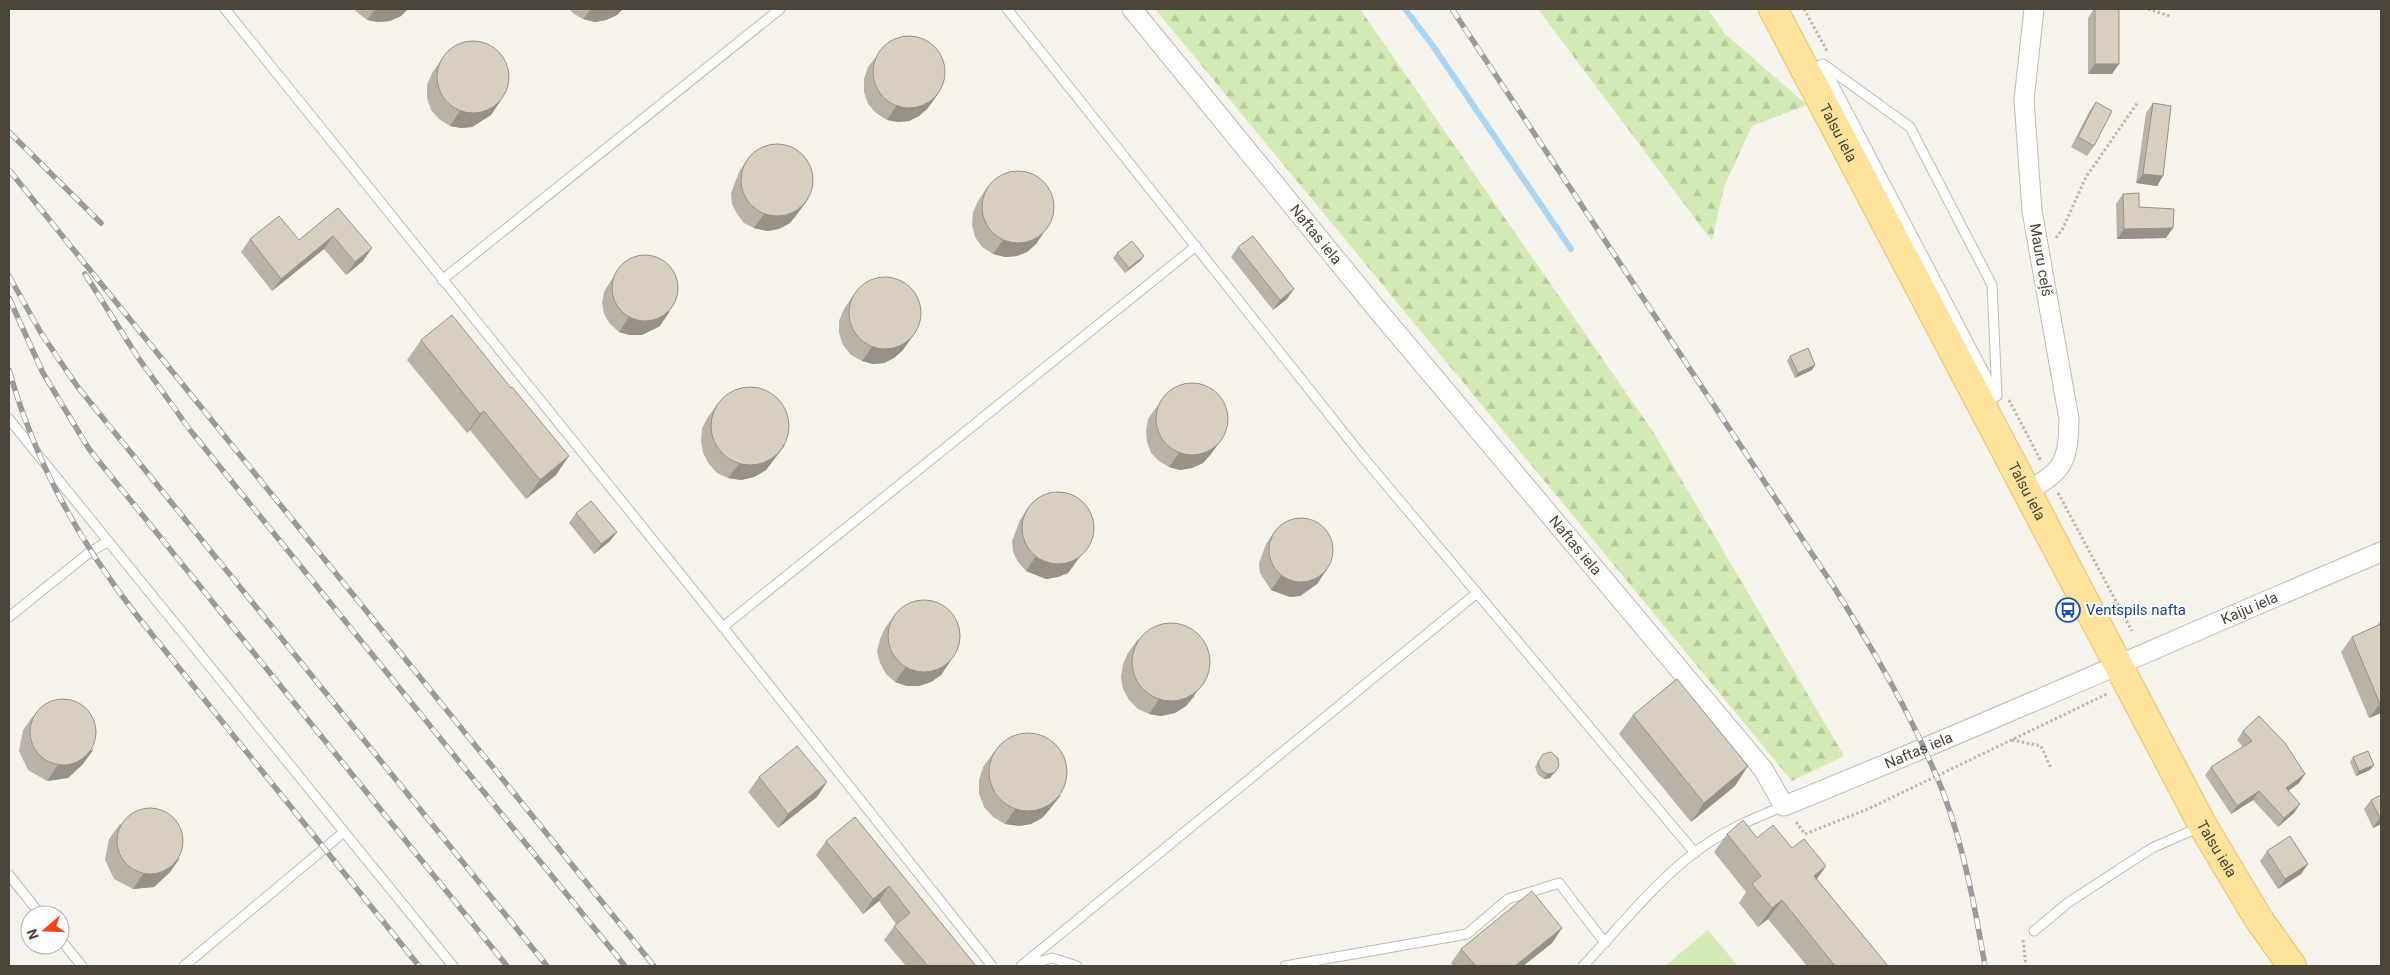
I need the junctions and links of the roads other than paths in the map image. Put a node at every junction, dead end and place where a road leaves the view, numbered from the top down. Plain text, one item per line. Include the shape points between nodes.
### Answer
1 (225, 9) edge
2 (780, 9) edge
3 (1007, 9) edge
4 (1132, 9) edge
5 (1773, 9) edge
6 (2034, 9) edge
7 (1814, 68) junction
8 (1196, 246) junction
9 (442, 280) junction
10 (1988, 400) junction
11 (9, 419) edge
12 (2026, 492) junction
13 (107, 542) junction
14 (2381, 552) edge
15 (1477, 593) junction
16 (9, 617) edge
17 (723, 627) junction
18 (2118, 664) junction
19 (1784, 806) junction
20 (2203, 826) junction
21 (344, 832) junction
22 (1695, 853) junction
23 (9, 875) edge
24 (33, 905) edge
25 (2034, 931) road end
26 (1605, 943) junction
27 (70, 951) edge
28 (82, 966) edge
29 (184, 966) edge
30 (453, 966) edge
31 (992, 966) edge
32 (1021, 966) edge
33 (1077, 966) edge
34 (1285, 966) edge
35 (1583, 966) edge
36 (2292, 966) edge

1 - 9 lane
2 - 9 lane
3 - 8 lane
4 - 19 street, Naftas iela via 1375,306 1763,769
5 - 7 main road, Talsu iela
6 - 12 street, Mauru ceļš via 2024,100 2032,211 2069,419 2068,450 2050,478
7 - 10 main road, Talsu iela
7 - 10 lane via 1910,127 1992,285
8 - 15 lane via 1363,457
8 - 17 lane
9 - 17 lane
10 - 12 main road, Talsu iela
11 - 13 lane
12 - 18 main road, Talsu iela
13 - 16 lane
13 - 21 lane
14 - 18 street, Kaiju iela
15 - 22 lane
15 - 32 lane
17 - 31 lane
18 - 19 street, Naftas iela
18 - 20 main road, Talsu iela
19 - 22 lane via 1733,827
20 - 25 lane via 2152,848 2069,902
20 - 36 main road, Talsu iela via 2258,918
21 - 29 lane
21 - 30 lane
22 - 26 lane via 1674,870
23 - 24 lane
26 - 34 lane via 1559,883 1508,900 1467,934
26 - 35 lane
27 - 28 lane
32 - 33 lane via 1052,958

